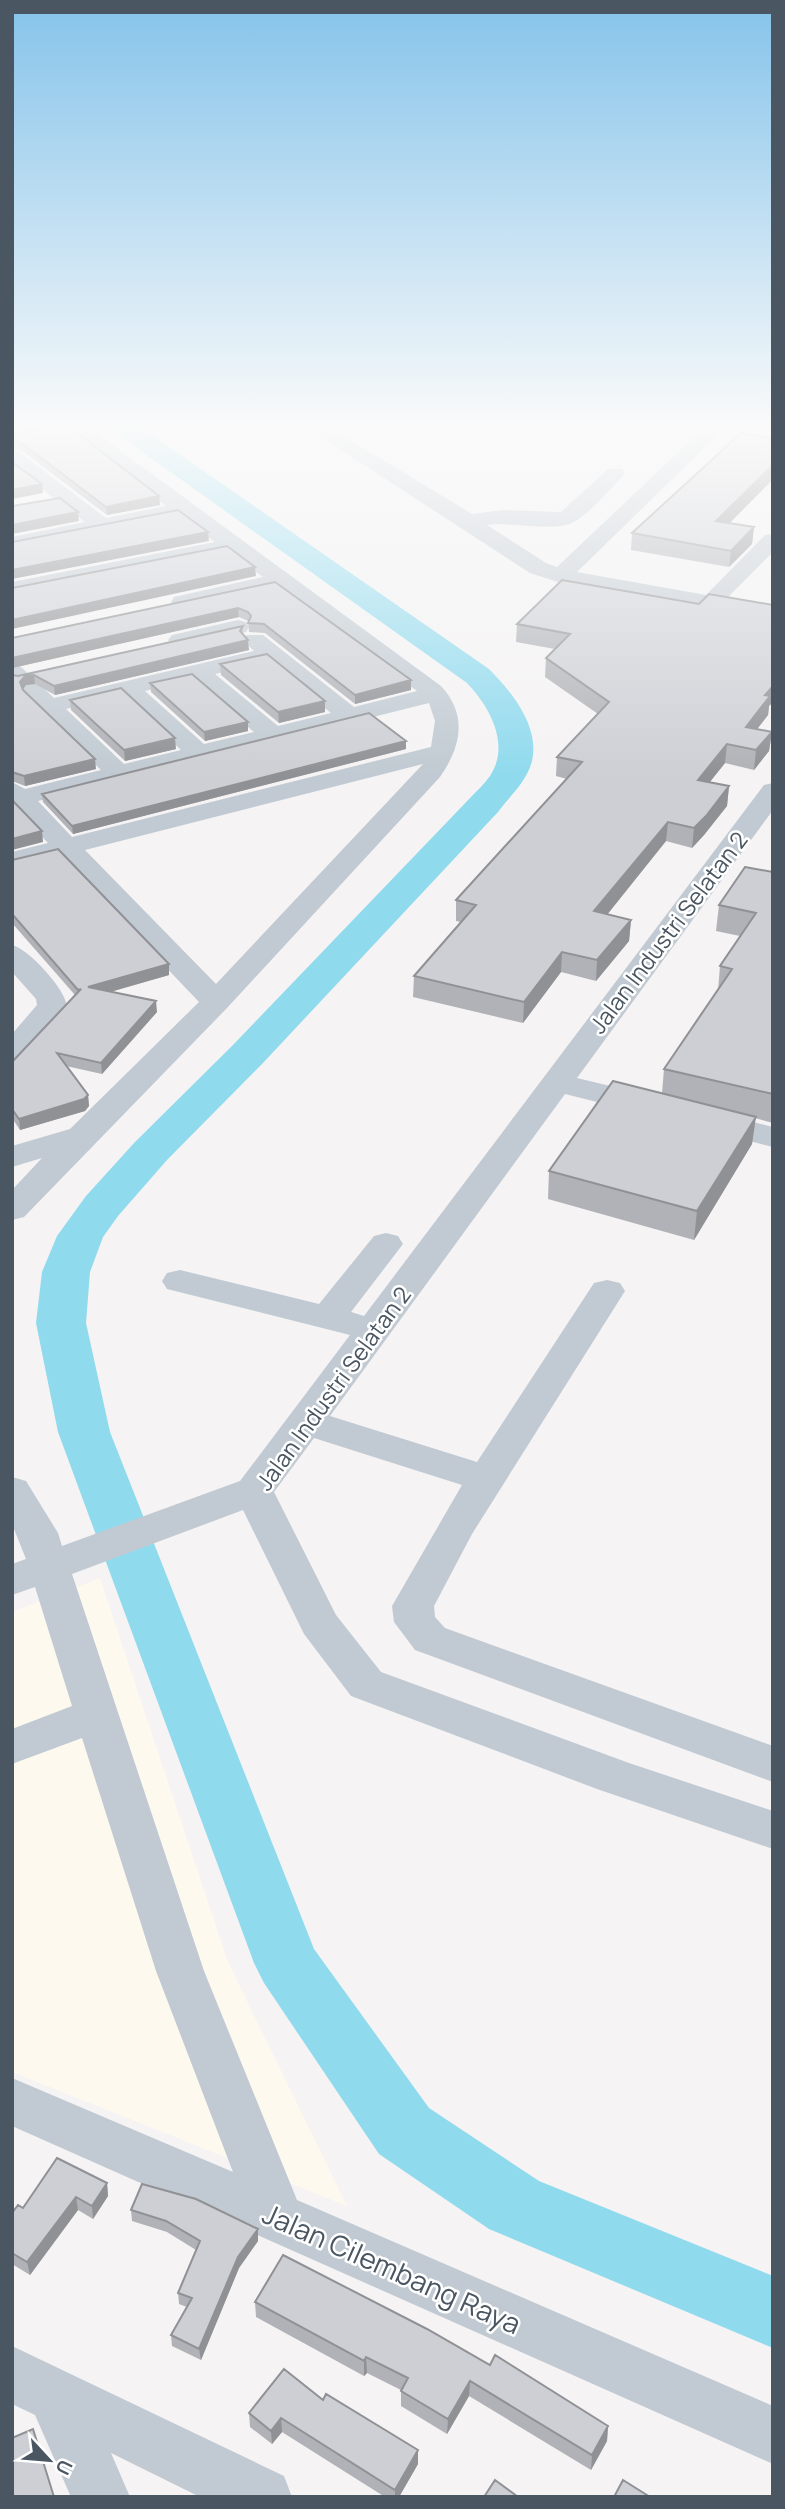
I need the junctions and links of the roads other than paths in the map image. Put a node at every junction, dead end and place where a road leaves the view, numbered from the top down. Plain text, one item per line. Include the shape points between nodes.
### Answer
1 (227, 541) edge
2 (498, 541) edge
3 (597, 541) edge
4 (771, 544) edge
5 (232, 545) junction
6 (561, 576) junction
7 (281, 580) junction
8 (730, 586) junction
9 (12, 589) edge
10 (773, 591) edge
11 (201, 598) junction
12 (711, 602) junction
13 (161, 607) edge
14 (773, 613) edge
15 (238, 627) junction
16 (160, 645) edge
17 (272, 654) junction
18 (44, 671) edge
19 (198, 671) junction
20 (15, 674) edge
21 (128, 688) junction
22 (435, 694) junction
23 (49, 706) junction
24 (348, 714) junction
25 (272, 734) junction
26 (444, 751) junction
27 (200, 753) junction
28 (119, 773) junction
29 (773, 791) edge
30 (16, 794) edge
31 (64, 846) junction
32 (12, 860) edge
33 (12, 954) edge
34 (216, 1002) junction
35 (12, 1054) edge
36 (557, 1083) junction
37 (82, 1136) junction
38 (773, 1137) edge
39 (12, 1157) edge
40 (12, 1210) edge
41 (386, 1244) dead end
42 (180, 1281) dead end
43 (607, 1291) dead end
44 (327, 1318) junction
45 (374, 1330) junction
46 (306, 1422) junction
47 (486, 1479) junction
48 (12, 1491) edge
49 (254, 1491) junction
50 (46, 1568) edge
51 (97, 1715) junction
52 (12, 1747) edge
53 (773, 1765) edge
54 (773, 1830) edge
55 (12, 2101) edge
56 (277, 2217) junction
57 (34, 2384) edge
58 (773, 2435) edge
59 (101, 2497) edge
60 (263, 2497) edge

1 - 5 street
2 - 6 street via 538,568
3 - 6 street
4 - 8 street
5 - 7 street
5 - 9 street
6 - 12 street
7 - 11 street
7 - 22 street
8 - 10 street
8 - 12 street
11 - 13 street
11 - 15 street
12 - 14 street
15 - 16 street
15 - 17 street
17 - 19 street
17 - 24 street
18 - 20 street
19 - 21 street
19 - 25 street
20 - 23 street
21 - 23 street
21 - 27 street
22 - 24 street
22 - 26 street via 449,725
23 - 28 street
24 - 25 street
25 - 27 street
26 - 31 street
26 - 34 street via 431,772
27 - 28 street
28 - 30 street
29 - 36 street, Jalan Industri Selatan 2
30 - 31 street
31 - 32 street
31 - 34 street
33 - 35 street via 51,997 52,1006
34 - 37 street
36 - 38 street
36 - 45 street, Jalan Industri Selatan 2
37 - 39 street
37 - 40 street
41 - 44 street
42 - 44 street
43 - 47 street
44 - 45 street
45 - 46 street, Jalan Industri Selatan 2
46 - 47 street
46 - 49 street, Jalan Industri Selatan 2
47 - 53 street via 413,1606 415,1622 430,1639
48 - 50 street via 38,1533
49 - 50 street
49 - 54 street, Jalan Industri Selatan 2 via 319,1623 366,1684
50 - 51 street
51 - 52 street
51 - 56 street via 180,1971
55 - 56 street, Jalan Cilembang Raya
56 - 58 street, Jalan Cilembang Raya
57 - 59 street
57 - 60 street

